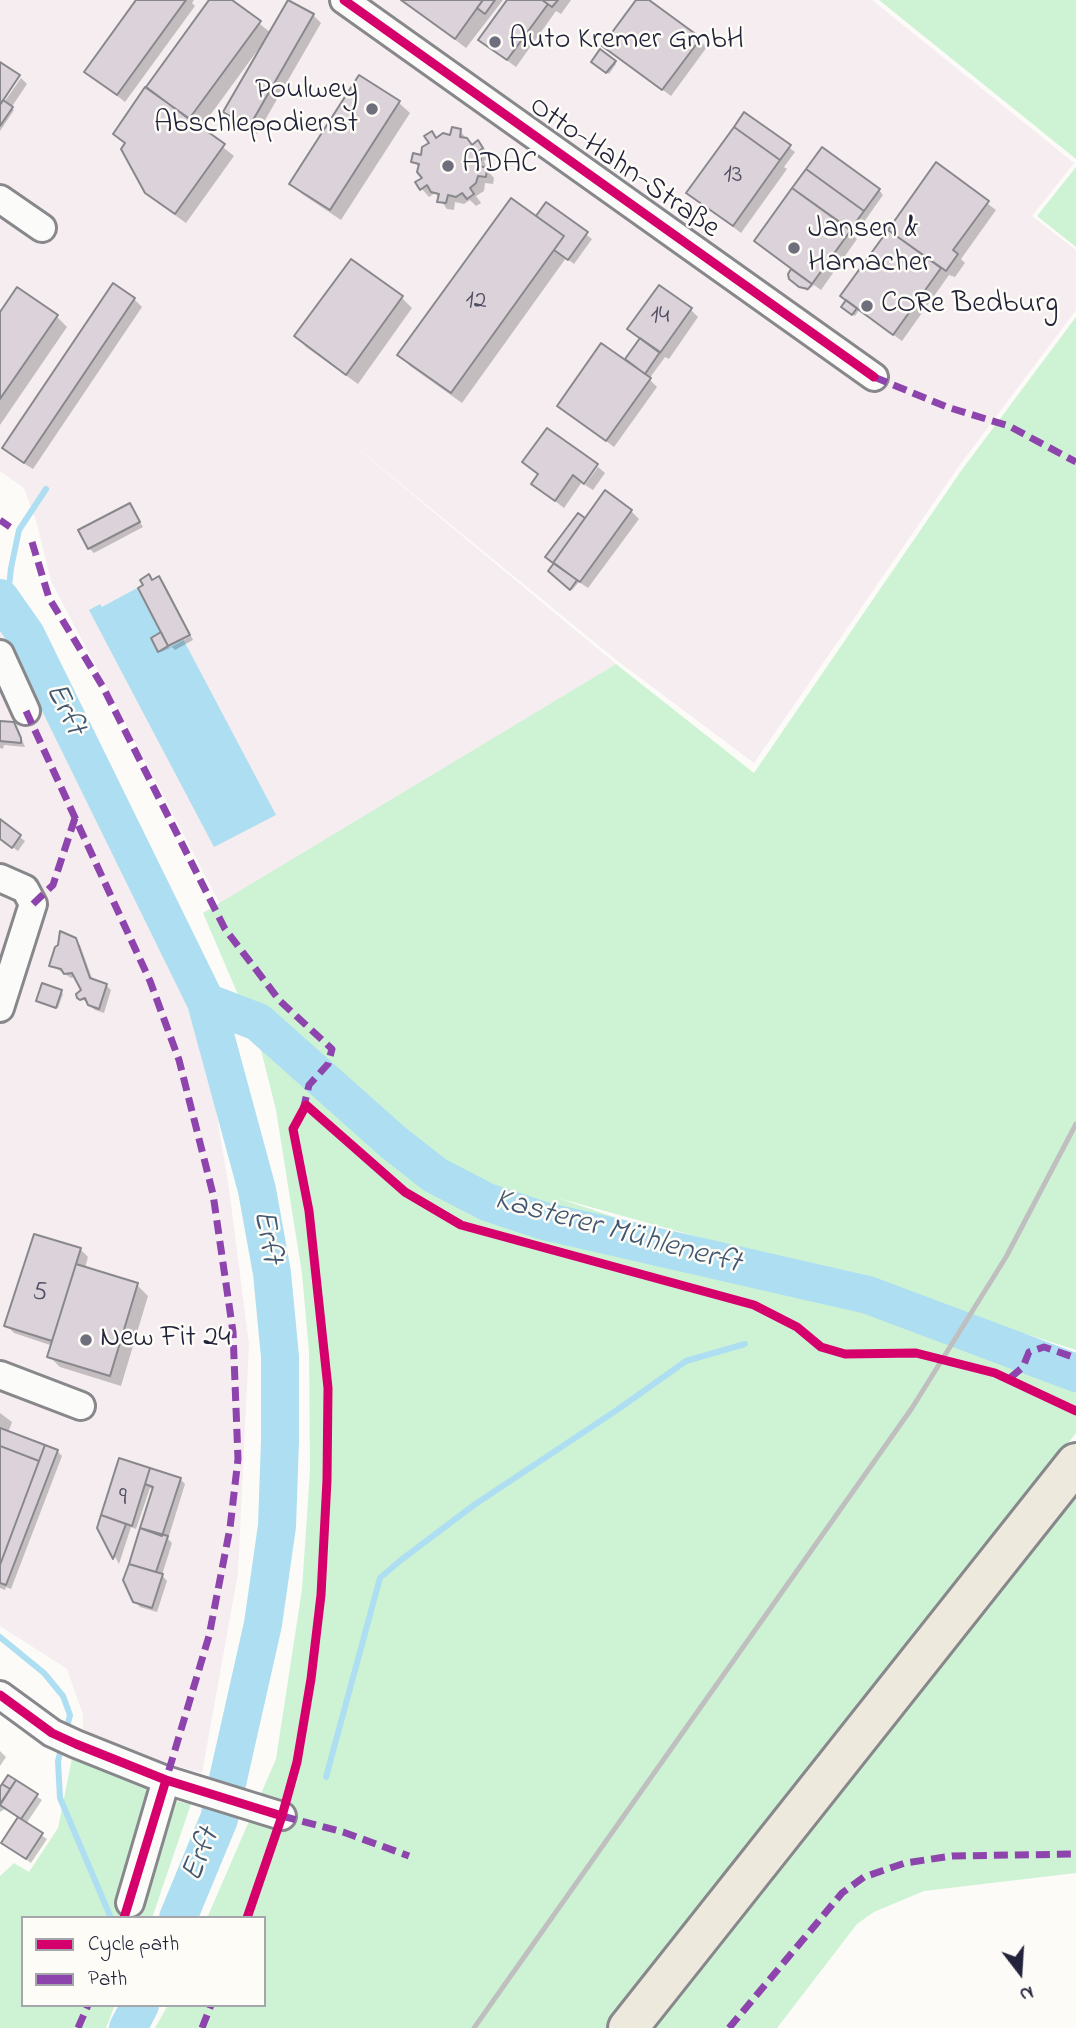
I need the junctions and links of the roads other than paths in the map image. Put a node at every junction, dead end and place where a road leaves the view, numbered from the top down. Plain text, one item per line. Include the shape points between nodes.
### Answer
1 (344, 0) edge
2 (0, 199) edge
3 (42, 228) dead end
4 (874, 377) dead end
5 (0, 654) edge
6 (26, 711) dead end
7 (0, 878) edge
8 (0, 1007) edge
9 (0, 1375) edge
10 (81, 1406) dead end
11 (1076, 1463) edge
12 (0, 1695) edge
13 (166, 1780) junction
14 (282, 1816) dead end
15 (130, 1903) dead end
16 (628, 2028) edge

1 - 4 street, Otto-Hahn-Straße
2 - 3 street
5 - 6 street
7 - 8 street via 25,889 33,904
9 - 10 street
11 - 16 main road
12 - 13 street via 52,1732
13 - 14 street
13 - 15 street

